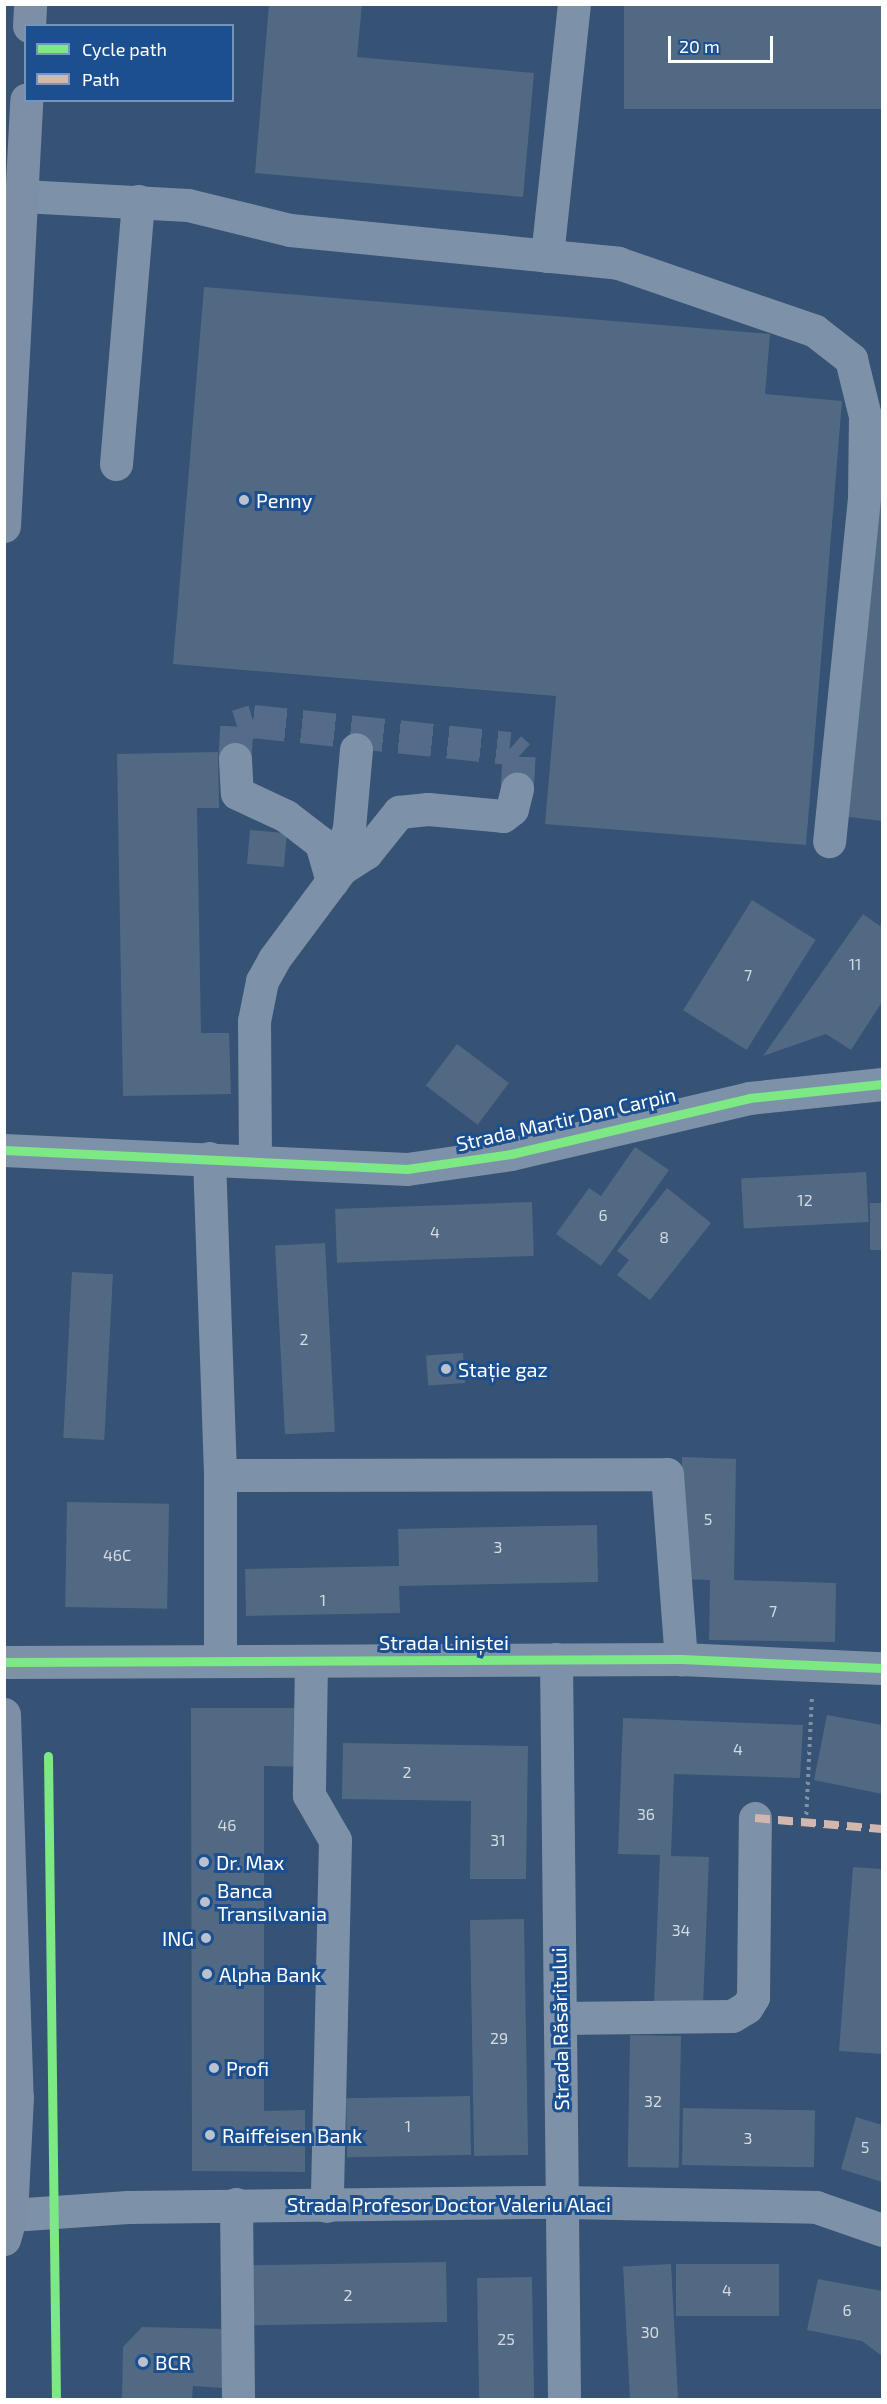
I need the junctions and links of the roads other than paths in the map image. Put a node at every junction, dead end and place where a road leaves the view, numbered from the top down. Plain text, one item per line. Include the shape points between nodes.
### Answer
1 (30, 4) edge
2 (574, 4) edge
3 (29, 24) edge
4 (26, 102) edge
5 (23, 196) junction
6 (138, 201) junction
7 (13, 241) edge
8 (547, 256) junction
9 (116, 464) dead end
10 (4, 526) edge
11 (356, 749) dead end
12 (235, 759) tunnel mouth
13 (517, 789) tunnel mouth
14 (829, 841) dead end
15 (332, 881) junction
16 (882, 1084) edge
17 (4, 1150) edge
18 (209, 1158) junction
19 (255, 1161) junction
20 (220, 1475) junction
21 (556, 1659) junction
22 (681, 1659) junction
23 (220, 1660) junction
24 (311, 1661) junction
25 (4, 1662) edge
26 (882, 1668) edge
27 (4, 1714) edge
28 (755, 1818) dead end
29 (560, 2018) junction
30 (562, 2202) junction
31 (236, 2204) junction
32 (327, 2206) junction
33 (8, 2227) edge
34 (882, 2230) edge
35 (238, 2400) edge
36 (564, 2400) edge

1 - 3 main road
2 - 8 street
4 - 5 main road
5 - 6 street
5 - 7 main road
6 - 8 street via 188,205 290,230
6 - 9 street
7 - 10 main road
8 - 14 street via 618,263 815,331 851,359 865,416 864,498
11 - 15 street via 349,828
12 - 15 street via 237,793 286,816 321,843
13 - 15 street via 512,809 503,816 428,809 399,812 366,853
15 - 19 street via 274,959 256,1001
16 - 19 street, Strada Martir Dan Carpin via 749,1098 455,1165 368,1170
17 - 18 street, Strada Martir Dan Carpin
18 - 19 street, Strada Martir Dan Carpin
18 - 20 street
20 - 22 street via 667,1474
20 - 23 street
21 - 22 street, Strada Liniștei
21 - 24 street, Strada Liniștei
21 - 29 street, Strada Răsăritului
22 - 26 street, Strada Liniștei via 814,1661
23 - 24 street, Strada Liniștei
23 - 25 street, Strada Liniștei
24 - 32 street via 309,1795 335,1840
27 - 33 main road via 17,2097
28 - 29 street via 753,1997 747,2007 732,2016
29 - 30 street, Strada Răsăritului
30 - 32 street, Strada Profesor Doctor Valeriu Alaci
30 - 34 street, Strada Profesor Doctor Valeriu Alaci via 816,2207
30 - 36 street, Strada Răsăritului
31 - 32 street, Strada Profesor Doctor Valeriu Alaci
31 - 33 street, Strada Profesor Doctor Valeriu Alaci
31 - 35 street

